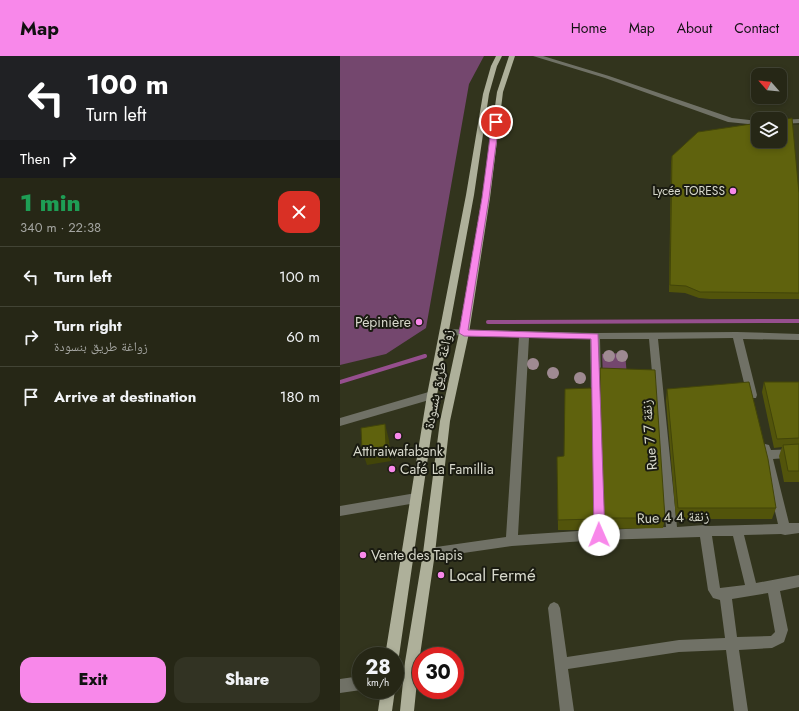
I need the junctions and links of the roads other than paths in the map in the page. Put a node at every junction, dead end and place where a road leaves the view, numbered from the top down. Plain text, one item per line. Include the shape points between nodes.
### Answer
1 (499, 56) edge
2 (512, 56) edge
3 (536, 56) edge
4 (799, 121) edge
5 (751, 122) edge
6 (787, 122) edge
7 (445, 332) junction
8 (464, 333) junction
9 (524, 335) junction
10 (653, 335) junction
11 (737, 335) junction
12 (595, 336) junction
13 (799, 337) edge
14 (432, 395) junction
15 (754, 402) edge
16 (340, 422) edge
17 (763, 440) edge
18 (799, 453) edge
19 (766, 454) junction
20 (416, 498) junction
21 (340, 511) edge
22 (799, 528) edge
23 (705, 530) junction
24 (737, 530) junction
25 (786, 530) junction
26 (672, 532) junction
27 (599, 535) junction
28 (512, 541) junction
29 (429, 553) junction
30 (799, 580) edge
31 (773, 587) junction
32 (752, 590) junction
33 (725, 594) junction
34 (554, 608) dead end
35 (732, 643) junction
36 (393, 647) edge
37 (561, 664) junction
38 (352, 684) edge
39 (340, 686) edge
40 (387, 699) edge
41 (385, 711) edge
42 (407, 711) edge
43 (567, 711) edge
44 (742, 711) edge

1 - 7 main road, زواغة طريق بنسودة via 486,94
2 - 8 main road, زواغة طريق بنسودة via 500,92
3 - 5 street via 607,77 731,120
4 - 6 street
7 - 8 street
7 - 14 main road, زواغة طريق بنسودة
8 - 9 street
8 - 29 main road, زواغة طريق بنسودة via 445,421
9 - 12 street
9 - 28 street
10 - 11 street
10 - 12 street
10 - 26 street, Rue 7 زنقة 7
11 - 13 street
11 - 15 street
12 - 27 street
14 - 16 street
14 - 20 main road, زواغة طريق بنسودة
17 - 19 street
18 - 19 street
19 - 25 street
20 - 21 street
20 - 36 main road, زواغة طريق بنسودة
22 - 25 street, Rue 4 زنقة 4
23 - 24 street, Rue 4 زنقة 4
23 - 26 street, Rue 4 زنقة 4
23 - 33 street via 714,590 717,594
24 - 25 street, Rue 4 زنقة 4
24 - 32 street
26 - 27 street, Rue 4 زنقة 4
27 - 28 street, Rue 4 زنقة 4
28 - 29 street, Rue 4 زنقة 4
29 - 42 main road, زواغة طريق بنسودة
30 - 31 street
31 - 32 street
31 - 35 street via 782,630 779,639 772,642
32 - 33 street
33 - 35 street
34 - 37 street
35 - 37 street via 679,646
35 - 44 street
37 - 43 street
38 - 39 street
40 - 41 main road

